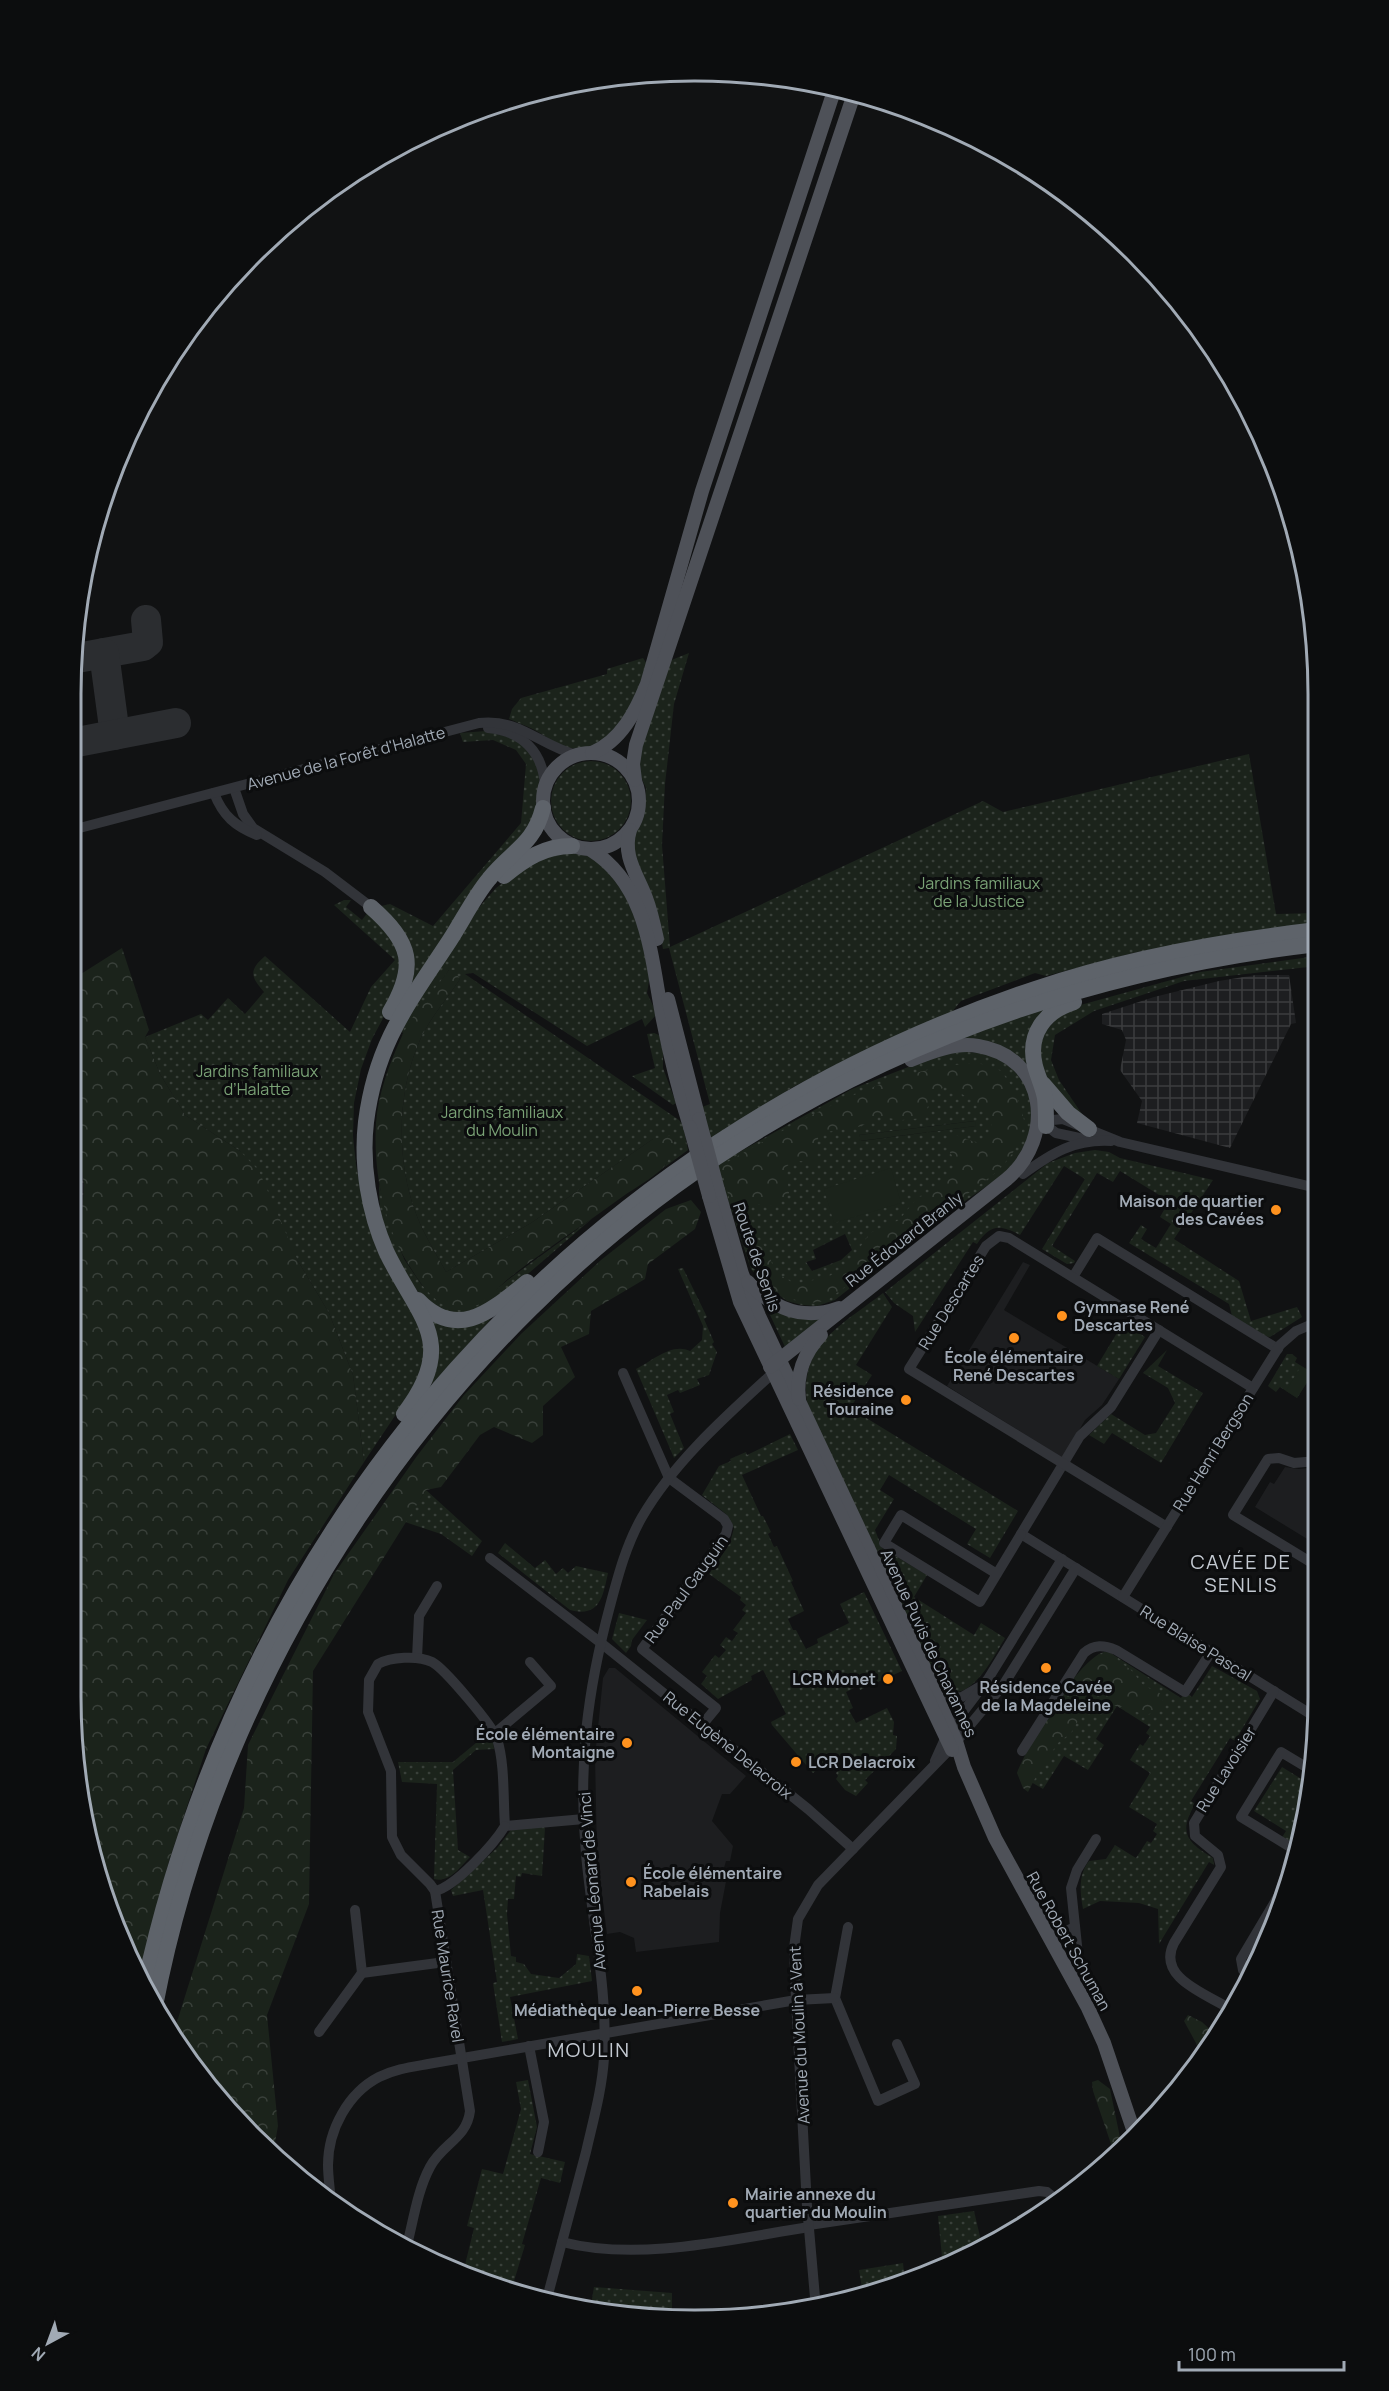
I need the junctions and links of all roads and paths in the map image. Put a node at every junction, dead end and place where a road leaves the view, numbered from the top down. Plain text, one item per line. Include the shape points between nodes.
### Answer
1 (832, 97) edge
2 (851, 102) edge
3 (458, 729) junction
4 (592, 753) junction
5 (577, 755) junction
6 (635, 780) junction
7 (545, 786) junction
8 (234, 788) junction
9 (214, 793) junction
10 (543, 808) junction
11 (81, 828) edge
12 (630, 830) junction
13 (271, 840) junction
14 (572, 846) junction
15 (591, 850) junction
16 (371, 907) joint
17 (466, 916) junction
18 (1308, 931) edge
19 (1308, 945) edge
20 (1175, 966) junction
21 (1040, 1079) junction
22 (833, 1089) junction
23 (367, 1113) junction
24 (694, 1123) junction
25 (1040, 1126) junction
26 (1089, 1135) junction
27 (1023, 1174) junction
28 (1308, 1186) edge
29 (714, 1193) junction
30 (616, 1215) junction
31 (742, 1274) junction
32 (1073, 1277) junction
33 (411, 1292) junction
34 (850, 1302) junction
35 (1308, 1326) edge
36 (1159, 1330) junction
37 (821, 1335) junction
38 (1278, 1349) junction
39 (776, 1367) junction
40 (623, 1373) dead end
41 (1253, 1389) junction
42 (800, 1407) junction
43 (1308, 1462) edge
44 (1064, 1464) junction
45 (669, 1478) junction
46 (1167, 1527) junction
47 (1021, 1534) junction
48 (322, 1548) junction
49 (490, 1558) dead end
50 (1062, 1559) junction
51 (1308, 1561) edge
52 (1076, 1568) junction
53 (997, 1574) junction
54 (437, 1586) dead end
55 (1123, 1597) junction
56 (601, 1643) junction
57 (1211, 1652) junction
58 (417, 1658) junction
59 (530, 1662) dead end
60 (988, 1679) junction
61 (1000, 1688) junction
62 (1274, 1691) junction
63 (938, 1698) junction
64 (1308, 1712) edge
65 (702, 1725) junction
66 (495, 1733) junction
67 (951, 1738) junction
68 (1022, 1751) dead end
69 (1304, 1766) edge
70 (964, 1767) joint
71 (584, 1819) junction
72 (505, 1826) junction
73 (1096, 1839) dead end
74 (1289, 1846) edge
75 (853, 1849) junction
76 (435, 1891) junction
77 (355, 1910) dead end
78 (1267, 1915) edge
79 (848, 1927) dead end
80 (1075, 1927) junction
81 (1050, 1938) junction
82 (445, 1962) junction
83 (1244, 1971) edge
84 (362, 1973) junction
85 (148, 1975) edge
86 (1077, 1986) junction
87 (158, 1994) edge
88 (835, 1998) junction
89 (796, 2000) junction
90 (1225, 2005) edge
91 (320, 2032) dead end
92 (604, 2033) junction
93 (897, 2044) dead end
94 (529, 2046) junction
95 (462, 2058) junction
96 (1132, 2126) edge
97 (538, 2152) dead end
98 (330, 2190) edge
99 (1051, 2196) edge
100 (809, 2226) junction
101 (409, 2239) edge
102 (562, 2242) junction
103 (549, 2292) edge
104 (815, 2298) edge

1 - 4 main road via 702,491 644,691 620,733
2 - 6 main road via 636,745
3 - 5 street, Avenue de la Forêt d'Halatte via 491,721 509,724
3 - 7 street, Avenue de la Forêt d'Halatte via 491,728 518,737 539,758
3 - 8 street, Avenue de la Forêt d'Halatte
4 - 5 main road
4 - 6 main road via 617,760
5 - 7 main road via 557,766
6 - 12 main road via 640,806
7 - 10 main road
8 - 9 street, Avenue de la Forêt d'Halatte
8 - 13 street, Avenue de la Forêt d'Halatte via 246,819
9 - 11 street, Avenue de la Forêt d'Halatte
9 - 13 street, Avenue de la Forêt d'Halatte via 231,822
10 - 14 main road via 552,829
10 - 17 highway via 532,836 489,880
12 - 15 main road via 613,845
12 - 24 main road via 628,856 653,919
13 - 16 street, Avenue de la Forêt d'Halatte via 325,872
14 - 15 main road
14 - 17 highway via 547,848 524,861 493,886
15 - 24 main road via 619,873 640,910 671,1061
16 - 23 highway via 397,933 407,970 402,990 371,1053
17 - 23 highway via 392,1031 374,1074
18 - 30 highway via 1228,942 1123,964 1036,988 948,1021 853,1063 767,1110 684,1164
19 - 20 highway
20 - 21 highway via 1052,1012 1040,1024 1034,1042 1034,1061
20 - 22 highway via 1015,1010 920,1047
21 - 25 highway via 1045,1099
21 - 26 highway
22 - 25 main road via 942,1049 978,1046 997,1051 1019,1068 1035,1094
22 - 87 highway via 717,1157 607,1240 497,1345 387,1476 308,1597 243,1726 193,1861
23 - 33 highway via 365,1157 371,1201 387,1251
24 - 29 main road, bridge
25 - 26 street via 1056,1133
25 - 26 street via 1063,1119
25 - 27 main road, Rue Édouard Branly via 1039,1153
25 - 34 main road, Rue Édouard Branly via 1014,1173
26 - 27 street, Rue Édouard Branly
26 - 28 street
27 - 37 main road, Rue Édouard Branly
29 - 31 main road, Route de Senlis
29 - 39 main road, Route de Senlis via 737,1293
30 - 33 highway via 479,1317 442,1317 427,1309
30 - 48 highway via 528,1293 446,1380 378,1464
31 - 34 main road via 765,1298 791,1311 820,1313
31 - 39 main road, Route de Senlis
32 - 36 street, Rue Descartes
32 - 38 street via 1097,1238
32 - 44 street, Rue Descartes via 1009,1238 994,1238 909,1370
33 - 48 highway via 428,1329 429,1373 415,1400 360,1474
34 - 39 main road, Rue Édouard Branly
35 - 38 street, Rue Henri Bergson via 1292,1333
36 - 41 street, Rue Descartes
36 - 44 street via 1112,1407 1080,1436
37 - 39 main road, Rue Édouard Branly
37 - 42 main road via 802,1365
38 - 41 street, Rue Henri Bergson
39 - 42 main road, Avenue Puvis de Chavannes
39 - 45 street, Avenue Léonard de Vinci
39 - 67 main road, Avenue Puvis de Chavannes
40 - 45 street
41 - 46 street, Rue Henri Bergson
42 - 63 main road, Avenue Puvis de Chavannes
43 - 51 street via 1268,1459 1233,1515
44 - 46 street, Rue Descartes
44 - 47 street
45 - 56 street, Avenue Léonard de Vinci via 630,1542
45 - 65 street, Rue Paul Gauguin via 728,1526 642,1649 716,1708
46 - 55 street, Rue Henri Bergson
47 - 50 street, Rue Blaise Pascal
47 - 53 street
48 - 85 highway via 259,1659 212,1765 175,1871
49 - 56 street, Rue Eugène Delacroix
50 - 52 street, Rue Blaise Pascal
50 - 60 street
52 - 55 street, Rue Blaise Pascal
52 - 61 street
53 - 53 street via 980,1602 884,1543 901,1515
54 - 58 street via 419,1616
55 - 57 street, Rue Blaise Pascal
56 - 65 street, Rue Eugène Delacroix
56 - 71 street, Avenue Léonard de Vinci via 585,1731
57 - 62 street, Rue Blaise Pascal
57 - 68 street via 1185,1692 1116,1650 1092,1647 1084,1653
58 - 66 street via 436,1665
58 - 76 street via 386,1660 375,1667 369,1680 368,1712 392,1771 391,1826 395,1844
59 - 66 street via 551,1686
60 - 61 street
60 - 63 street via 962,1697
60 - 67 street
61 - 67 street
62 - 64 street, Rue Blaise Pascal
62 - 90 street, Rue Lavoisier via 1194,1822 1195,1836 1218,1855 1221,1867 1170,1956 1177,1976
63 - 67 main road, Avenue Puvis de Chavannes
65 - 75 street, Rue Eugène Delacroix
66 - 72 street
67 - 70 main road, Avenue Puvis de Chavannes
67 - 75 street, Avenue du Moulin à Vent via 934,1764
69 - 74 street via 1281,1752 1241,1817
70 - 81 main road, Rue Robert Schuman via 1002,1852
71 - 72 street
71 - 92 street, Avenue Léonard de Vinci
72 - 76 street, Rue Maurice Ravel via 453,1881
73 - 80 street via 1072,1883
75 - 89 street, Avenue du Moulin à Vent via 818,1885 798,1919 794,1941
76 - 82 street, Rue Maurice Ravel
77 - 84 street
78 - 83 street via 1241,1959
79 - 88 street
80 - 81 street
80 - 86 street via 1080,1974
81 - 86 main road, Rue Robert Schuman
82 - 84 street
82 - 95 street, Rue Maurice Ravel
84 - 91 street
86 - 96 main road, Rue Robert Schuman via 1104,2043
88 - 89 street
88 - 93 street via 878,2101 915,2084
89 - 92 street
89 - 100 street, Avenue du Moulin à Vent
92 - 94 street
92 - 102 street, Avenue Léonard de Vinci via 598,2099
94 - 95 street
94 - 97 street via 544,2122
95 - 98 street via 393,2072 356,2095 341,2115 330,2144
95 - 101 street, Rue Maurice Ravel via 470,2105 468,2122 430,2167
99 - 100 street via 1039,2192
100 - 102 street via 638,2250
100 - 104 street, Avenue du Moulin à Vent
102 - 103 street, Avenue Léonard de Vinci

